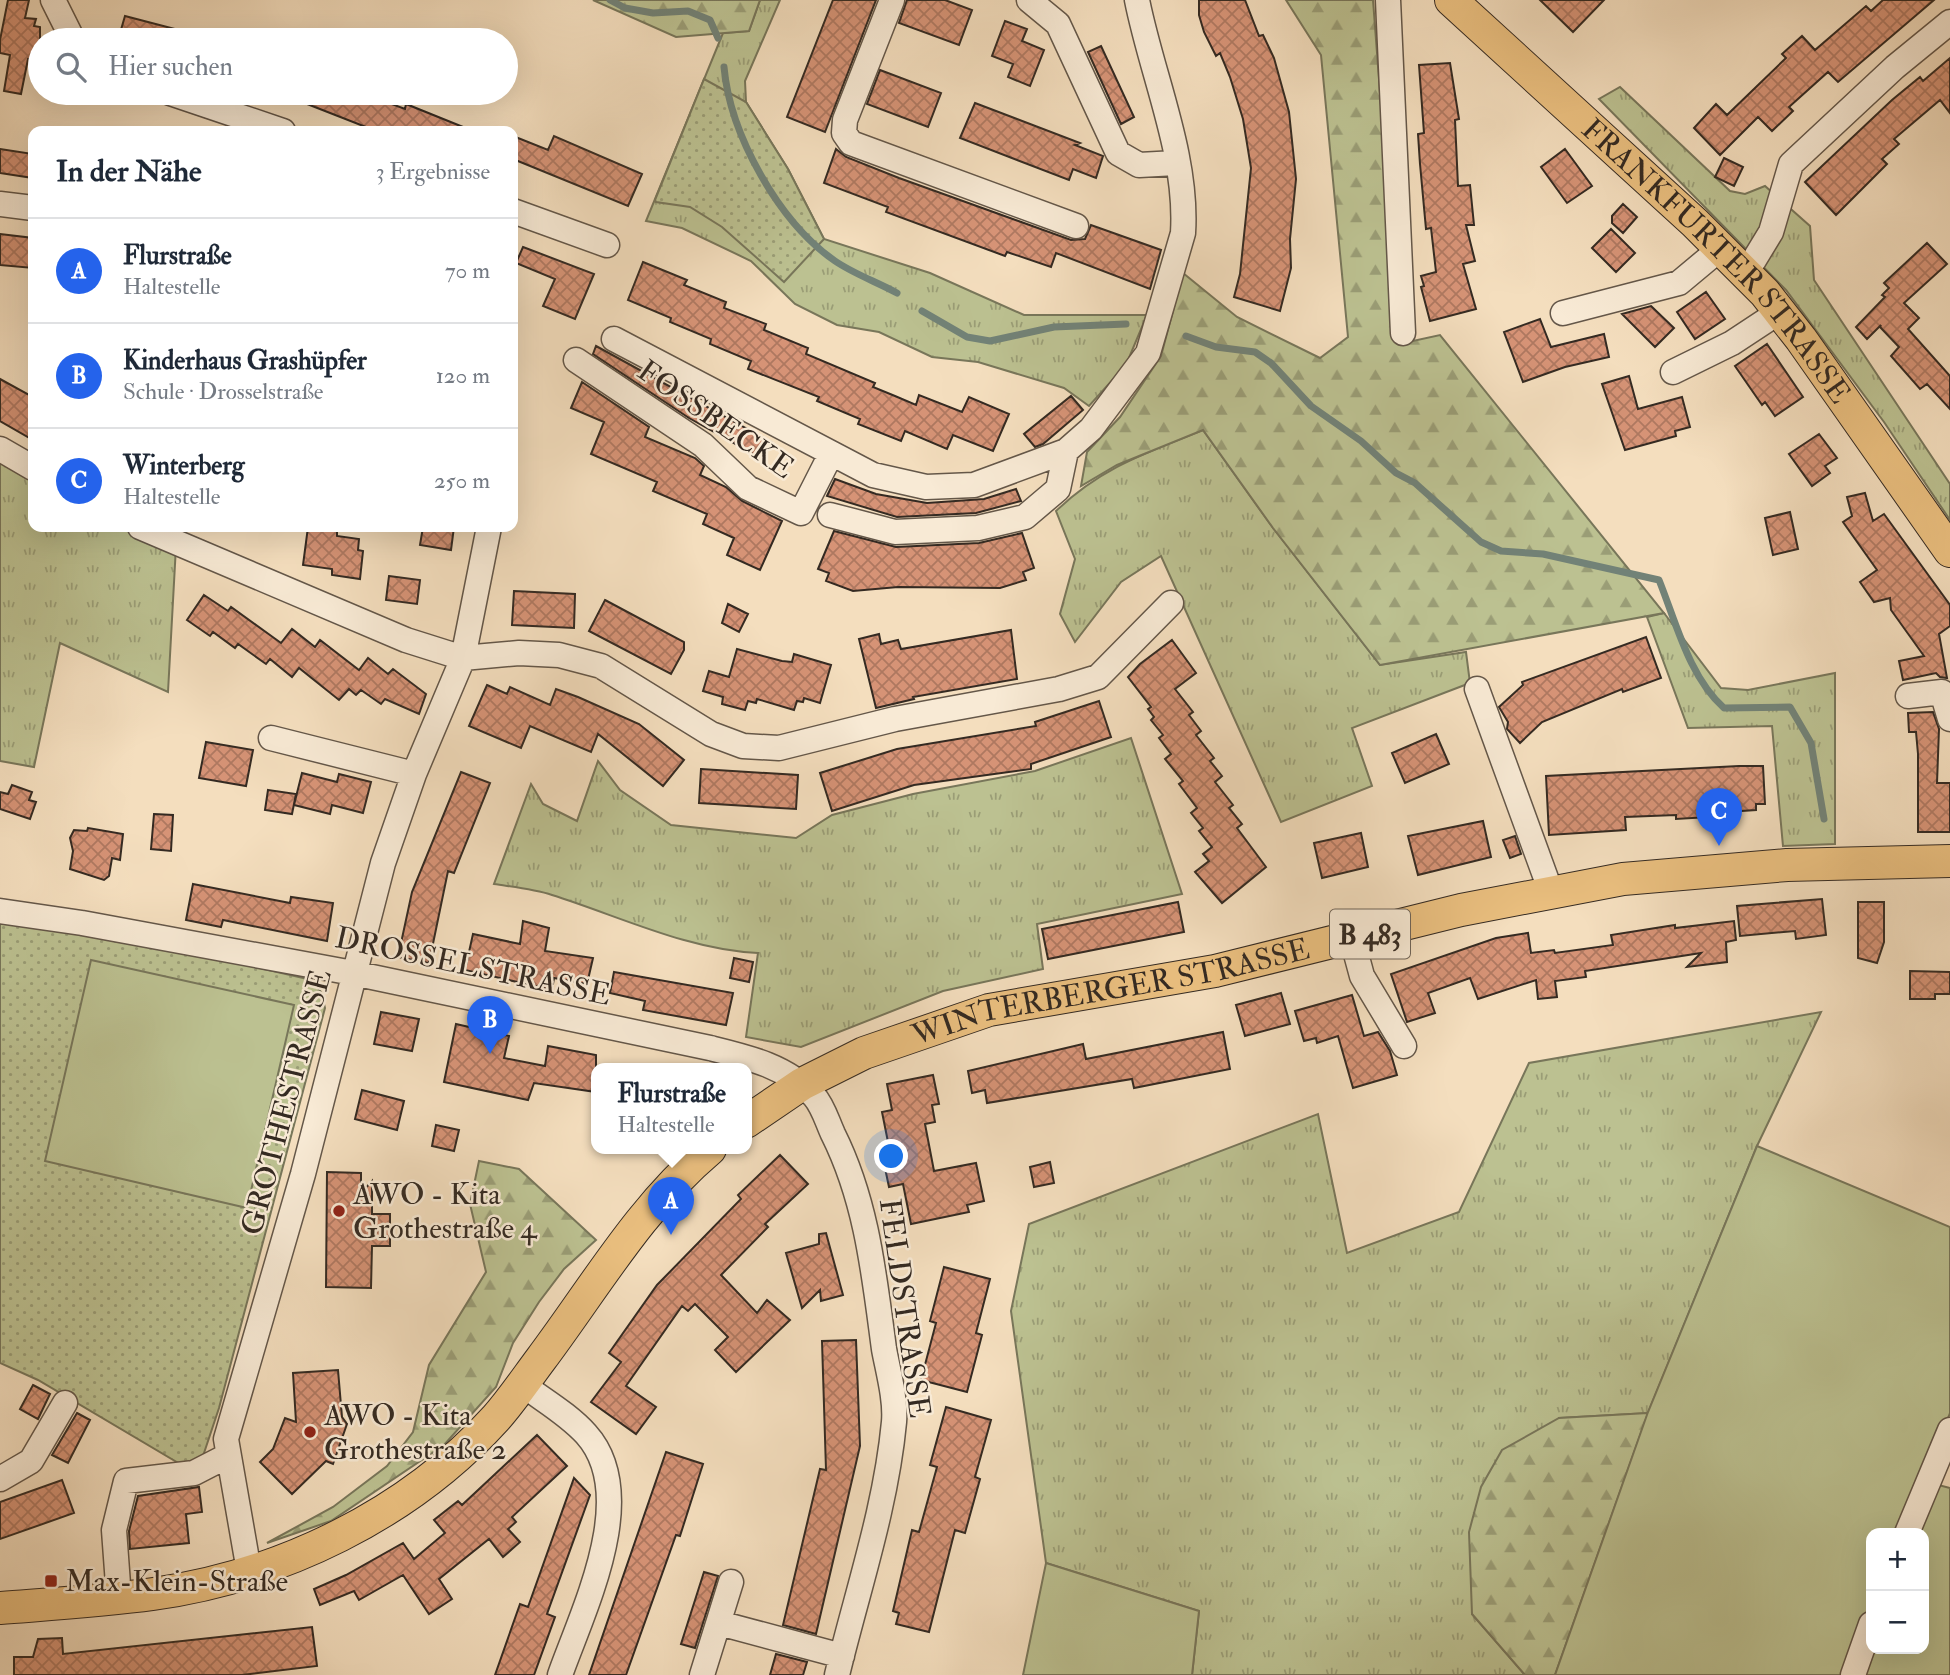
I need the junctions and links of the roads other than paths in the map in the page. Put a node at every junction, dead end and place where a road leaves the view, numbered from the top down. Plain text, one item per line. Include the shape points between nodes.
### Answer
1 (53, 0) edge
2 (892, 0) edge
3 (1029, 0) edge
4 (1136, 0) edge
5 (1388, 0) edge
6 (1451, 0) edge
7 (1950, 22) edge
8 (67, 28) edge
9 (206, 105) edge
10 (268, 126) edge
11 (1176, 163) junction
12 (0, 204) edge
13 (28, 207) edge
14 (518, 213) edge
15 (1076, 226) dead end
16 (607, 244) dead end
17 (1721, 248) junction
18 (1743, 271) junction
19 (1779, 312) junction
20 (1563, 313) dead end
21 (1403, 333) dead end
22 (614, 339) dead end
23 (576, 360) dead end
24 (1673, 372) dead end
25 (0, 449) edge
26 (1066, 451) junction
27 (831, 454) junction
28 (28, 465) edge
29 (831, 515) dead end
30 (152, 532) edge
31 (488, 532) edge
32 (1950, 551) edge
33 (1171, 603) dead end
34 (463, 658) junction
35 (1477, 689) dead end
36 (1908, 696) dead end
37 (1950, 719) edge
38 (271, 738) dead end
39 (414, 774) junction
40 (1950, 861) edge
41 (1551, 892) junction
42 (0, 911) edge
43 (1352, 939) junction
44 (353, 973) junction
45 (1404, 1046) dead end
46 (802, 1084) junction
47 (752, 1118) edge
48 (705, 1154) edge
49 (522, 1384) junction
50 (65, 1403) dead end
51 (1950, 1430) edge
52 (227, 1455) junction
53 (0, 1479) edge
54 (1909, 1528) edge
55 (249, 1571) junction
56 (731, 1583) dead end
57 (119, 1598) junction
58 (0, 1608) edge
59 (719, 1623) junction
60 (1866, 1638) edge
61 (839, 1665) edge
62 (560, 1675) edge
63 (702, 1675) edge
64 (1853, 1675) edge

1 - 8 street
2 - 15 street via 845,120 844,133 851,143
3 - 11 street via 1058,24 1118,153 1139,165
4 - 11 street, FOSSBECKE
5 - 21 street
6 - 17 main road, FRANKFURTER STRASSE
7 - 18 street via 1791,163 1770,232
9 - 10 street
11 - 26 street, FOSSBECKE via 1183,233 1148,353 1091,429
12 - 13 street
14 - 16 street
17 - 18 main road, FRANKFURTER STRASSE
17 - 20 street via 1679,283
18 - 19 main road, FRANKFURTER STRASSE
19 - 24 street via 1732,343
19 - 32 main road, FRANKFURTER STRASSE
22 - 27 street, FOSSBECKE
23 - 27 street, FOSSBECKE via 703,445 748,488 802,513
25 - 28 street
26 - 27 street, FOSSBECKE via 974,485 926,487 873,475
26 - 29 street via 1058,489 1025,517 978,528 895,532
30 - 34 street via 406,640
31 - 34 street, GROTHESTRASSE
33 - 34 street via 1098,677 1059,690 895,719 779,748 743,746 711,734 601,666 532,653
34 - 39 street, GROTHESTRASSE
35 - 41 street
36 - 37 street via 1942,692
38 - 39 street
39 - 44 street, GROTHESTRASSE via 383,863
40 - 41 main road, WINTERBERGER STRASSE / B 483 via 1737,868 1623,879
41 - 43 main road, WINTERBERGER STRASSE / B 483
42 - 44 street, DROSSELSTRASSE
43 - 45 street via 1362,976
43 - 46 main road, WINTERBERGER STRASSE / B 483 via 1215,971 989,1010 887,1043
44 - 46 street, DROSSELSTRASSE via 751,1058
44 - 52 street, GROTHESTRASSE via 303,1174 226,1438
46 - 47 main road, WINTERBERGER STRASSE / B 483
46 - 61 street, FELDSTRASSE via 825,1116 861,1203 894,1419 881,1502
48 - 49 main road via 643,1217
49 - 55 main road via 461,1452 398,1502 337,1537
49 - 62 street via 587,1435 603,1460 608,1482 601,1558
50 - 53 street via 31,1461
51 - 54 street
52 - 55 street, GROTHESTRASSE
52 - 57 street via 194,1473 126,1481 114,1530
55 - 57 main road via 204,1584
56 - 59 street
57 - 58 main road
59 - 61 street
59 - 63 street
60 - 64 street

